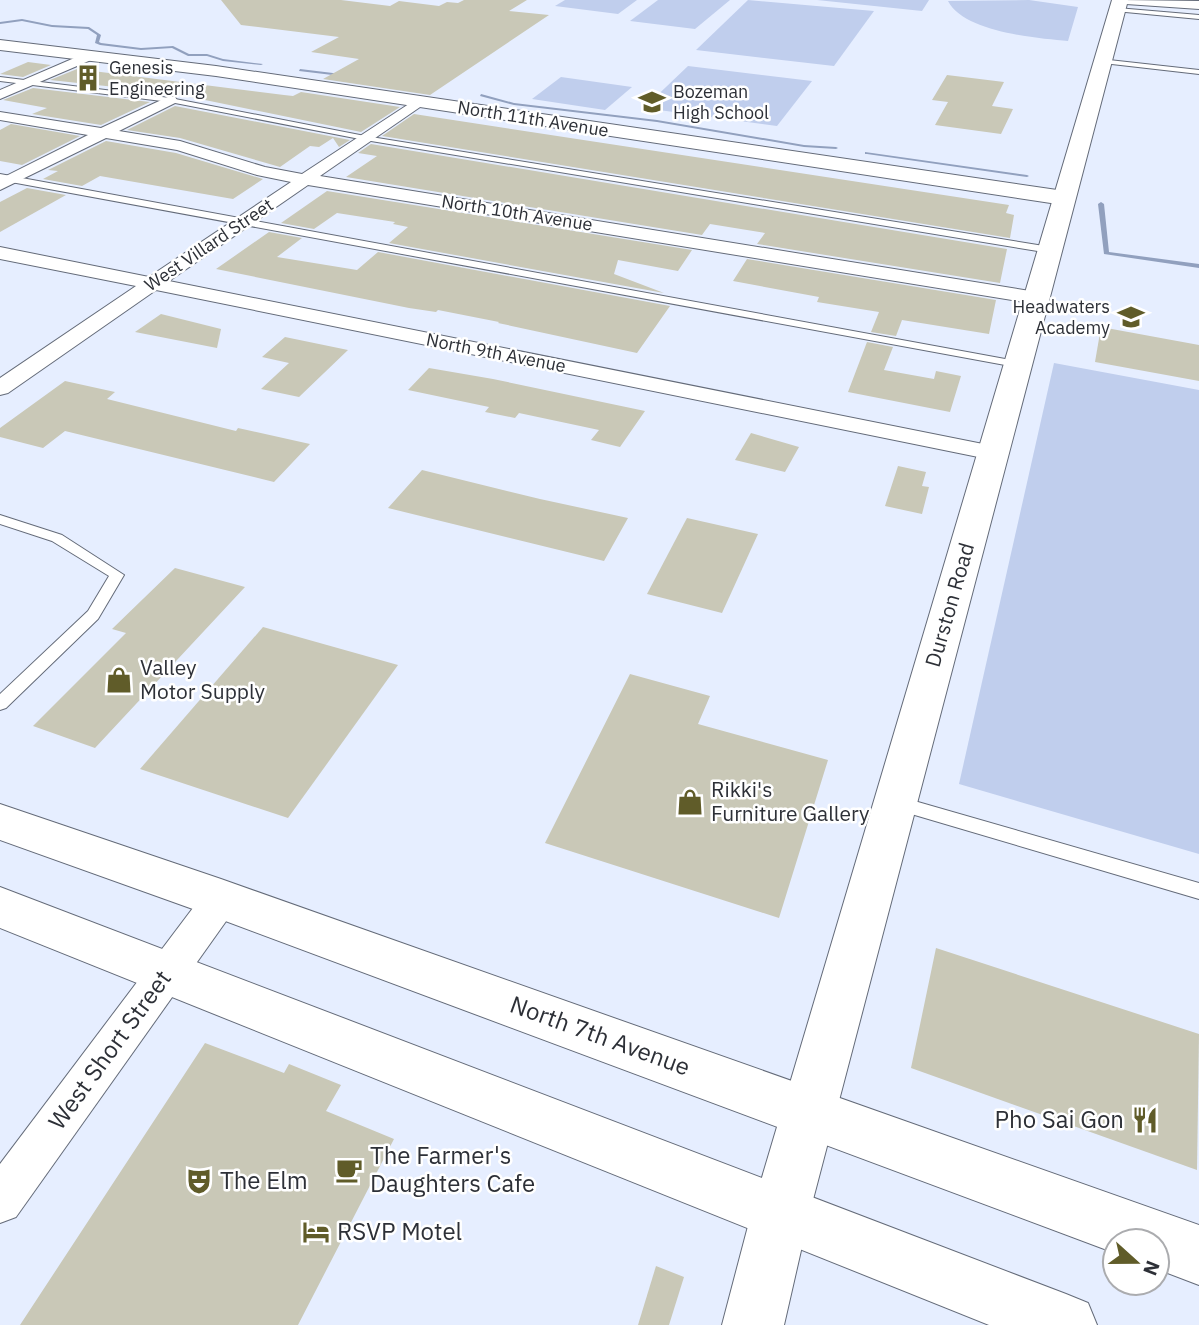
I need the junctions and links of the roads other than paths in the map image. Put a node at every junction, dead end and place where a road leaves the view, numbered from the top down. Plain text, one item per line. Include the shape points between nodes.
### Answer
1 (1121, 3) edge
2 (1199, 5) edge
3 (1199, 17) edge
4 (0, 45) edge
5 (86, 57) junction
6 (1104, 57) junction
7 (1199, 64) edge
8 (1199, 72) edge
9 (0, 79) edge
10 (27, 83) junction
11 (0, 95) edge
12 (170, 100) junction
13 (418, 102) junction
14 (0, 116) edge
15 (105, 133) junction
16 (365, 138) junction
17 (305, 179) junction
18 (4, 180) edge
19 (1064, 198) junction
20 (241, 223) junction
21 (1050, 250) junction
22 (0, 253) edge
23 (152, 284) junction
24 (1037, 299) junction
25 (1016, 364) junction
26 (0, 388) edge
27 (993, 453) junction
28 (0, 519) edge
29 (0, 704) edge
30 (895, 803) junction
31 (0, 822) edge
32 (1199, 891) edge
33 (221, 899) junction
34 (0, 907) edge
35 (167, 972) junction
36 (809, 1112) junction
37 (0, 1201) edge
38 (781, 1211) junction
39 (1199, 1255) edge
40 (753, 1325) edge
41 (1066, 1325) edge

1 - 2 street
1 - 3 lane
1 - 6 main road, Durston Road
4 - 5 main road, North 11th Avenue
5 - 10 street
5 - 13 main road, North 11th Avenue via 216,71
6 - 7 lane
6 - 8 lane
6 - 19 main road, Durston Road
9 - 10 lane
10 - 11 street
10 - 12 lane
12 - 15 street
12 - 16 lane
13 - 16 street, West Villard Street
13 - 19 main road, North 11th Avenue
14 - 15 street, North 10th Avenue
15 - 17 street, North 10th Avenue via 200,150 253,169
15 - 18 street
16 - 17 street, West Villard Street
16 - 21 lane
17 - 20 street, West Villard Street
17 - 24 street, North 10th Avenue
18 - 20 lane
19 - 21 main road, Durston Road
20 - 23 street, West Villard Street
20 - 25 lane
21 - 24 main road, Durston Road
22 - 23 street, North 9th Avenue
23 - 26 street, West Villard Street
23 - 27 street, North 9th Avenue
24 - 25 main road, Durston Road
25 - 27 main road, Durston Road
27 - 30 main road, Durston Road
28 - 29 lane via 57,538 117,575 93,615
30 - 32 lane
30 - 36 main road, Durston Road
31 - 33 main road, North 7th Avenue
33 - 35 street, West Short Street
33 - 36 main road, North 7th Avenue
34 - 35 main road
35 - 37 street, West Short Street
35 - 38 main road
36 - 38 main road, Durston Road
36 - 39 main road, North 7th Avenue
38 - 40 main road, Durston Road
38 - 41 main road

